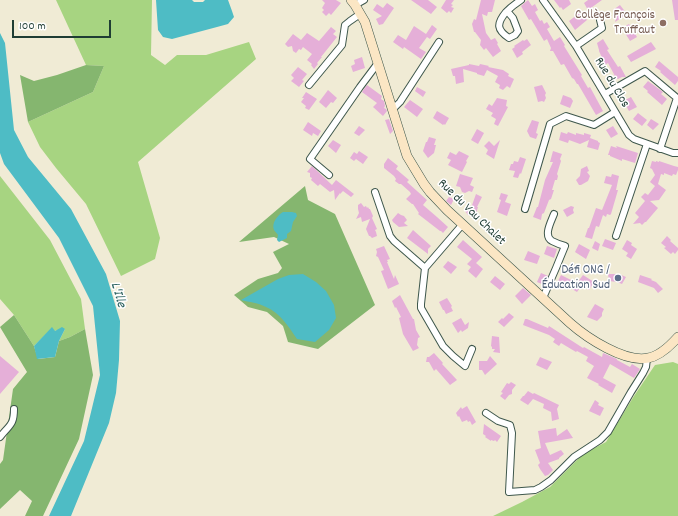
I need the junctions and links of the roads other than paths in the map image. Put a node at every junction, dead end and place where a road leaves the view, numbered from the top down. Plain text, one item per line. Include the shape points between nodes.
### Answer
1 (364, 0) edge
2 (521, 0) edge
3 (543, 0) edge
4 (353, 3) edge
5 (507, 11) dead end
6 (360, 14) junction
7 (600, 20) dead end
8 (439, 42) dead end
9 (576, 46) junction
10 (378, 64) junction
11 (309, 85) dead end
12 (605, 94) junction
13 (393, 109) junction
14 (615, 112) junction
15 (647, 144) junction
16 (660, 149) junction
17 (678, 153) edge
18 (329, 175) dead end
19 (375, 192) dead end
20 (525, 208) dead end
21 (554, 214) dead end
22 (462, 225) junction
23 (616, 236) dead end
24 (425, 268) junction
25 (543, 298) junction
26 (678, 337) edge
27 (472, 350) dead end
28 (647, 358) junction
29 (14, 409) dead end
30 (486, 413) dead end
31 (0, 437) edge

1 - 4 street
2 - 5 street
3 - 9 street, Rue du Clos
4 - 6 street, Rue du Vau Chalet
6 - 10 street, Rue du Vau Chalet
6 - 11 street via 345,25 342,44
7 - 9 street via 602,28
8 - 13 street
9 - 12 street, Rue du Clos
10 - 13 street, Rue du Vau Chalet
10 - 18 street via 310,159
12 - 14 street, Rue du Clos
12 - 16 street via 645,71 677,98
13 - 22 street, Rue du Vau Chalet via 415,171 430,192
14 - 15 street, Rue du Clos via 629,134
14 - 20 street via 594,125 566,116 550,124
15 - 16 street, Rue du Clos
15 - 23 street
16 - 17 street, Rue du Clos
19 - 24 street via 390,236
21 - 25 street via 548,238 565,246
22 - 24 street
22 - 25 street, Rue du Vau Chalet
24 - 27 street via 421,306 440,341 465,366
25 - 28 street, Rue du Vau Chalet via 576,329 595,342 626,356
26 - 28 street, Rue du Vau Chalet via 663,352
28 - 30 street via 644,374 608,432 574,457 551,480 535,490 509,492 512,433 510,425
29 - 31 street via 13,422

